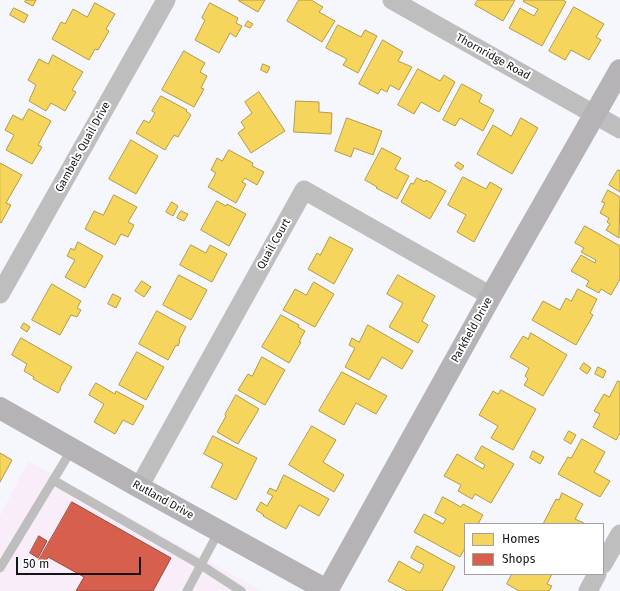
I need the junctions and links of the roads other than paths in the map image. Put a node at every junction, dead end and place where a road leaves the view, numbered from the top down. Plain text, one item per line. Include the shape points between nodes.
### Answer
1 (166, 0) edge
2 (392, 0) edge
3 (620, 70) edge
4 (594, 114) junction
5 (620, 128) edge
6 (0, 294) edge
7 (491, 296) junction
8 (0, 408) edge
9 (72, 448) junction
10 (53, 480) junction
11 (139, 487) junction
12 (219, 531) junction
13 (620, 534) edge
14 (604, 562) edge
15 (201, 565) junction
16 (0, 568) edge
17 (596, 575) edge
18 (187, 591) edge
19 (241, 591) edge
20 (327, 591) edge
21 (588, 591) edge

1 - 6 street, Gambels Quail Drive
2 - 4 street, Thornridge Road
3 - 4 street, Parkfield Drive
4 - 5 street, Thornridge Road
4 - 7 street, Parkfield Drive
7 - 11 street, Quail Court via 304,190
7 - 20 street, Parkfield Drive
8 - 9 street, Rutland Drive
9 - 10 lane
9 - 11 street, Rutland Drive
10 - 15 lane
10 - 16 lane
11 - 12 street, Rutland Drive
12 - 15 lane
12 - 20 street, Rutland Drive
13 - 14 street
15 - 18 lane
15 - 19 lane
17 - 21 street

